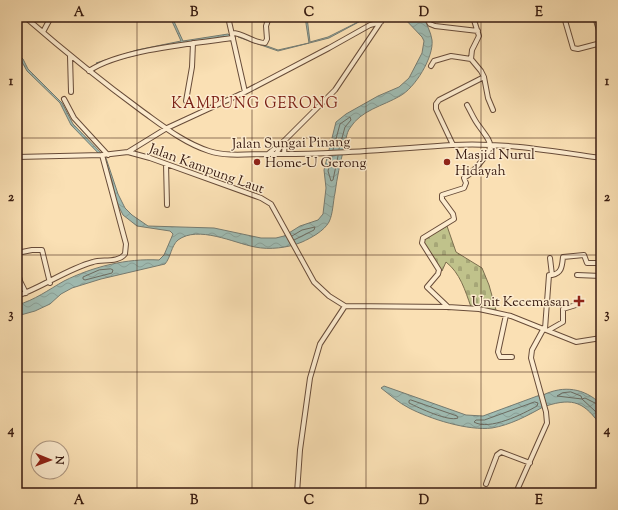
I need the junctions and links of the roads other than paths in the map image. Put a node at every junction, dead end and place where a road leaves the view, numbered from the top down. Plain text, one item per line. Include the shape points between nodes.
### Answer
1 (25, 17) edge
2 (50, 17) edge
3 (228, 17) edge
4 (269, 17) edge
5 (384, 17) edge
6 (426, 17) edge
7 (473, 17) edge
8 (564, 17) edge
9 (595, 17) edge
10 (381, 22) junction
11 (478, 31) junction
12 (43, 32) junction
13 (232, 36) junction
14 (601, 37) edge
15 (193, 43) junction
16 (601, 43) edge
17 (70, 56) junction
18 (471, 59) junction
19 (432, 66) dead end
20 (89, 71) junction
21 (484, 77) junction
22 (71, 92) dead end
23 (245, 92) junction
24 (64, 99) dead end
25 (186, 101) dead end
26 (467, 105) dead end
27 (493, 110) dead end
28 (167, 128) junction
29 (285, 141) junction
30 (453, 145) junction
31 (491, 145) junction
32 (128, 152) junction
33 (268, 154) junction
34 (276, 154) junction
35 (284, 154) junction
36 (105, 155) junction
37 (17, 157) edge
38 (601, 158) edge
39 (166, 164) junction
40 (166, 205) dead end
41 (17, 253) edge
42 (550, 258) dead end
43 (601, 263) edge
44 (17, 269) edge
45 (552, 275) junction
46 (577, 275) dead end
47 (601, 276) edge
48 (50, 283) junction
49 (26, 293) junction
50 (17, 296) edge
51 (576, 305) dead end
52 (345, 306) junction
53 (448, 307) junction
54 (506, 315) junction
55 (546, 329) junction
56 (601, 338) edge
57 (512, 357) dead end
58 (530, 463) junction
59 (486, 484) dead end
60 (297, 493) edge
61 (518, 493) edge

1 - 12 street, Jalan Sungai Pinang
2 - 12 street
3 - 13 street
4 - 13 street via 265,43 240,34
5 - 10 street
6 - 11 street via 430,24 435,26
7 - 11 street
8 - 16 street via 573,48
9 - 14 street
10 - 23 street via 375,22
10 - 29 street via 344,79
11 - 18 street via 479,38 472,50
12 - 17 street, Jalan Sungai Pinang
13 - 15 street
13 - 23 street
15 - 20 street via 120,58
15 - 25 street
17 - 20 street, Jalan Sungai Pinang
17 - 22 street
18 - 19 street via 449,56 434,61
18 - 21 street
20 - 28 street, Jalan Sungai Pinang
21 - 27 street
21 - 30 street via 438,100 436,104
23 - 28 street
24 - 36 street via 74,118
26 - 31 street
28 - 32 street
28 - 33 street, Jalan Sungai Pinang via 190,142 214,152
29 - 33 street
29 - 34 street
29 - 35 street
30 - 31 street, Jalan Sungai Pinang
30 - 35 street, Jalan Sungai Pinang via 350,153
31 - 38 street, Jalan Sungai Pinang
31 - 53 street via 488,154 464,178 464,188 441,197 453,214 452,221 422,241 422,245 439,270 427,287
32 - 36 street
32 - 39 street, Jalan Kampung Laut
33 - 34 street, Jalan Sungai Pinang
34 - 35 street, Jalan Sungai Pinang
36 - 37 street
36 - 48 street via 126,244 125,254 118,259 86,264
39 - 40 street
39 - 52 street, Jalan Kampung Laut via 261,198 271,204 314,282
41 - 48 street via 42,250
42 - 45 street
43 - 45 street via 587,263 584,255 580,254 564,257 558,274
44 - 49 street
45 - 55 street via 549,275
46 - 47 street
48 - 49 street
49 - 50 street
51 - 55 street via 563,309 563,322
52 - 53 street
52 - 60 street via 320,344 312,373 300,450
53 - 54 street
54 - 55 street
54 - 57 street via 498,352 500,357
55 - 56 street via 576,342
55 - 58 street via 531,355 547,423
58 - 59 street via 498,453
58 - 61 street

